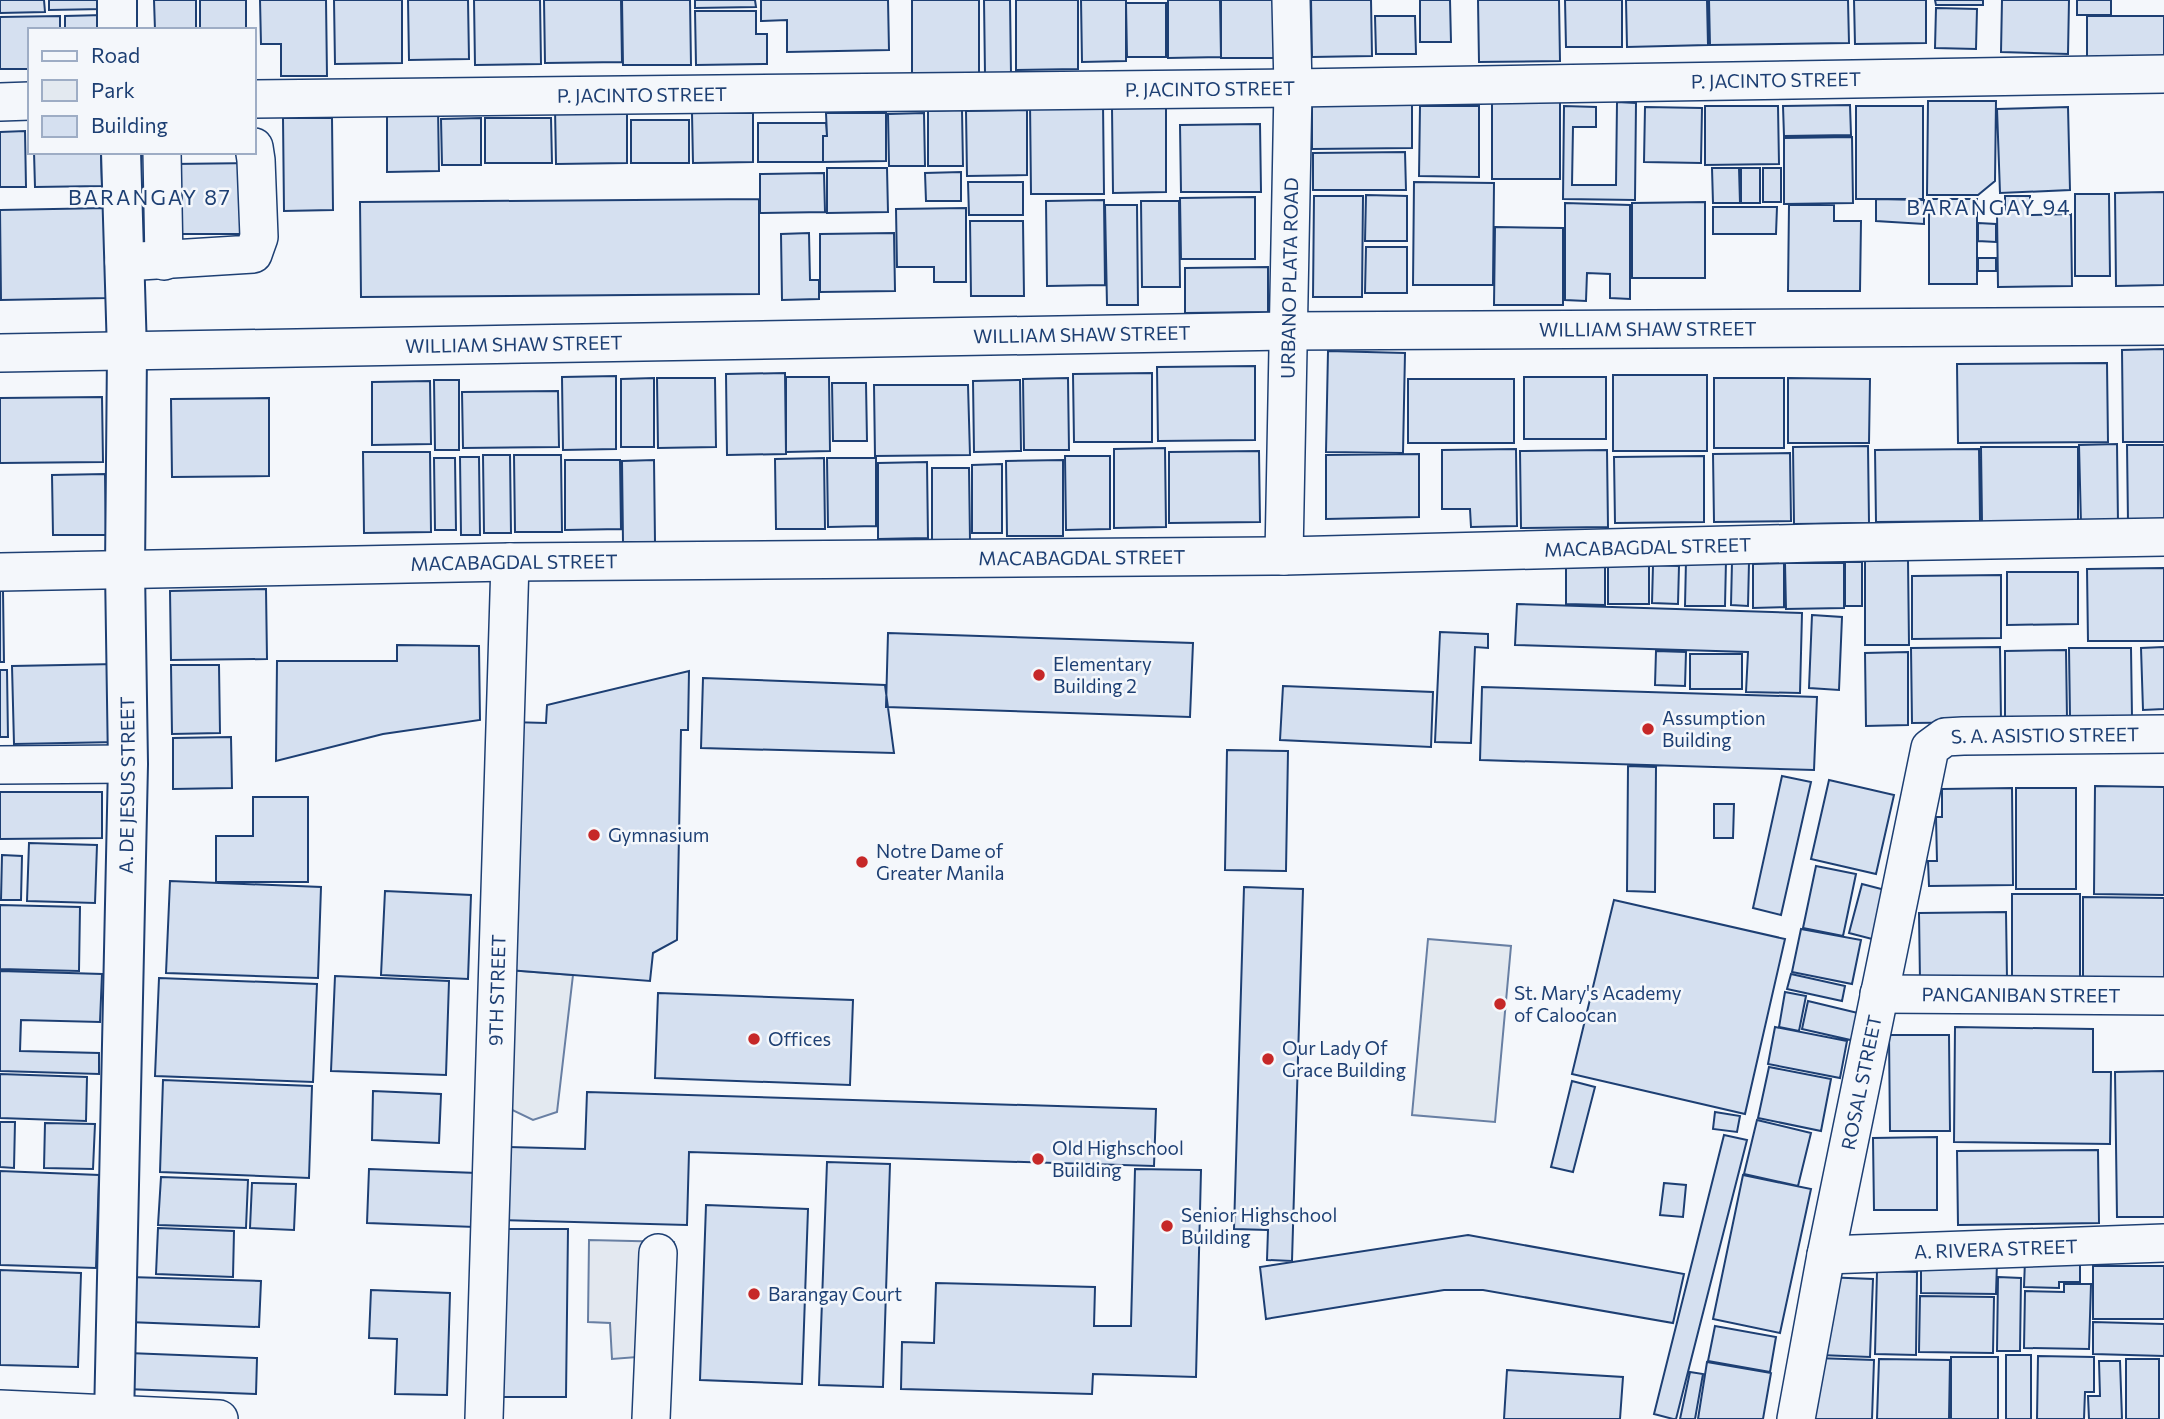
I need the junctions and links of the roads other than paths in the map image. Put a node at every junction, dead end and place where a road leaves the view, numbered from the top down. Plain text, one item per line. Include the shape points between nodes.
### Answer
1 (117, 0) edge
2 (1291, 0) edge
3 (117, 28) edge
4 (2164, 74) edge
5 (1293, 88) junction
6 (256, 99) edge
7 (0, 102) edge
8 (28, 102) edge
9 (121, 154) edge
10 (162, 154) edge
11 (256, 154) edge
12 (164, 261) junction
13 (124, 262) junction
14 (2164, 326) edge
15 (1288, 331) junction
16 (127, 352) junction
17 (0, 353) edge
18 (2164, 537) edge
19 (1284, 556) junction
20 (510, 562) junction
21 (125, 570) junction
22 (0, 572) edge
23 (2164, 734) edge
24 (1930, 747) joint
25 (128, 764) junction
26 (0, 765) edge
27 (1879, 994) junction
28 (2164, 996) edge
29 (2164, 1244) edge
30 (658, 1252) dead end
31 (1826, 1255) junction
32 (0, 1409) edge
33 (114, 1417) edge
34 (219, 1419) edge
35 (484, 1419) edge
36 (650, 1419) edge
37 (1796, 1419) edge

1 - 3 main road
2 - 5 street, URBANO PLATA ROAD
4 - 5 street, P. JACINTO STREET
5 - 6 street, P. JACINTO STREET
5 - 15 street, URBANO PLATA ROAD
7 - 8 street
9 - 13 main road, A. DE JESUS STREET
10 - 12 street
11 - 12 street via 259,236 253,254
12 - 13 street
13 - 16 main road, A. DE JESUS STREET
14 - 15 street, WILLIAM SHAW STREET
15 - 16 street, WILLIAM SHAW STREET
15 - 19 street, URBANO PLATA ROAD
16 - 17 street, WILLIAM SHAW STREET
16 - 21 main road, A. DE JESUS STREET
18 - 19 street, MACABAGDAL STREET
19 - 20 street, MACABAGDAL STREET
20 - 21 street, MACABAGDAL STREET
20 - 35 street, 9TH STREET
21 - 22 street, MACABAGDAL STREET
21 - 25 main road, A. DE JESUS STREET
23 - 24 street, S. A. ASISTIO STREET via 1945,737
24 - 27 street, ROSAL STREET
25 - 26 street
25 - 33 main road, A. DE JESUS STREET
27 - 28 street, PANGANIBAN STREET
27 - 31 street, ROSAL STREET
29 - 31 street, A. RIVERA STREET
30 - 36 street
31 - 37 street, ROSAL STREET
32 - 33 street
33 - 34 street

